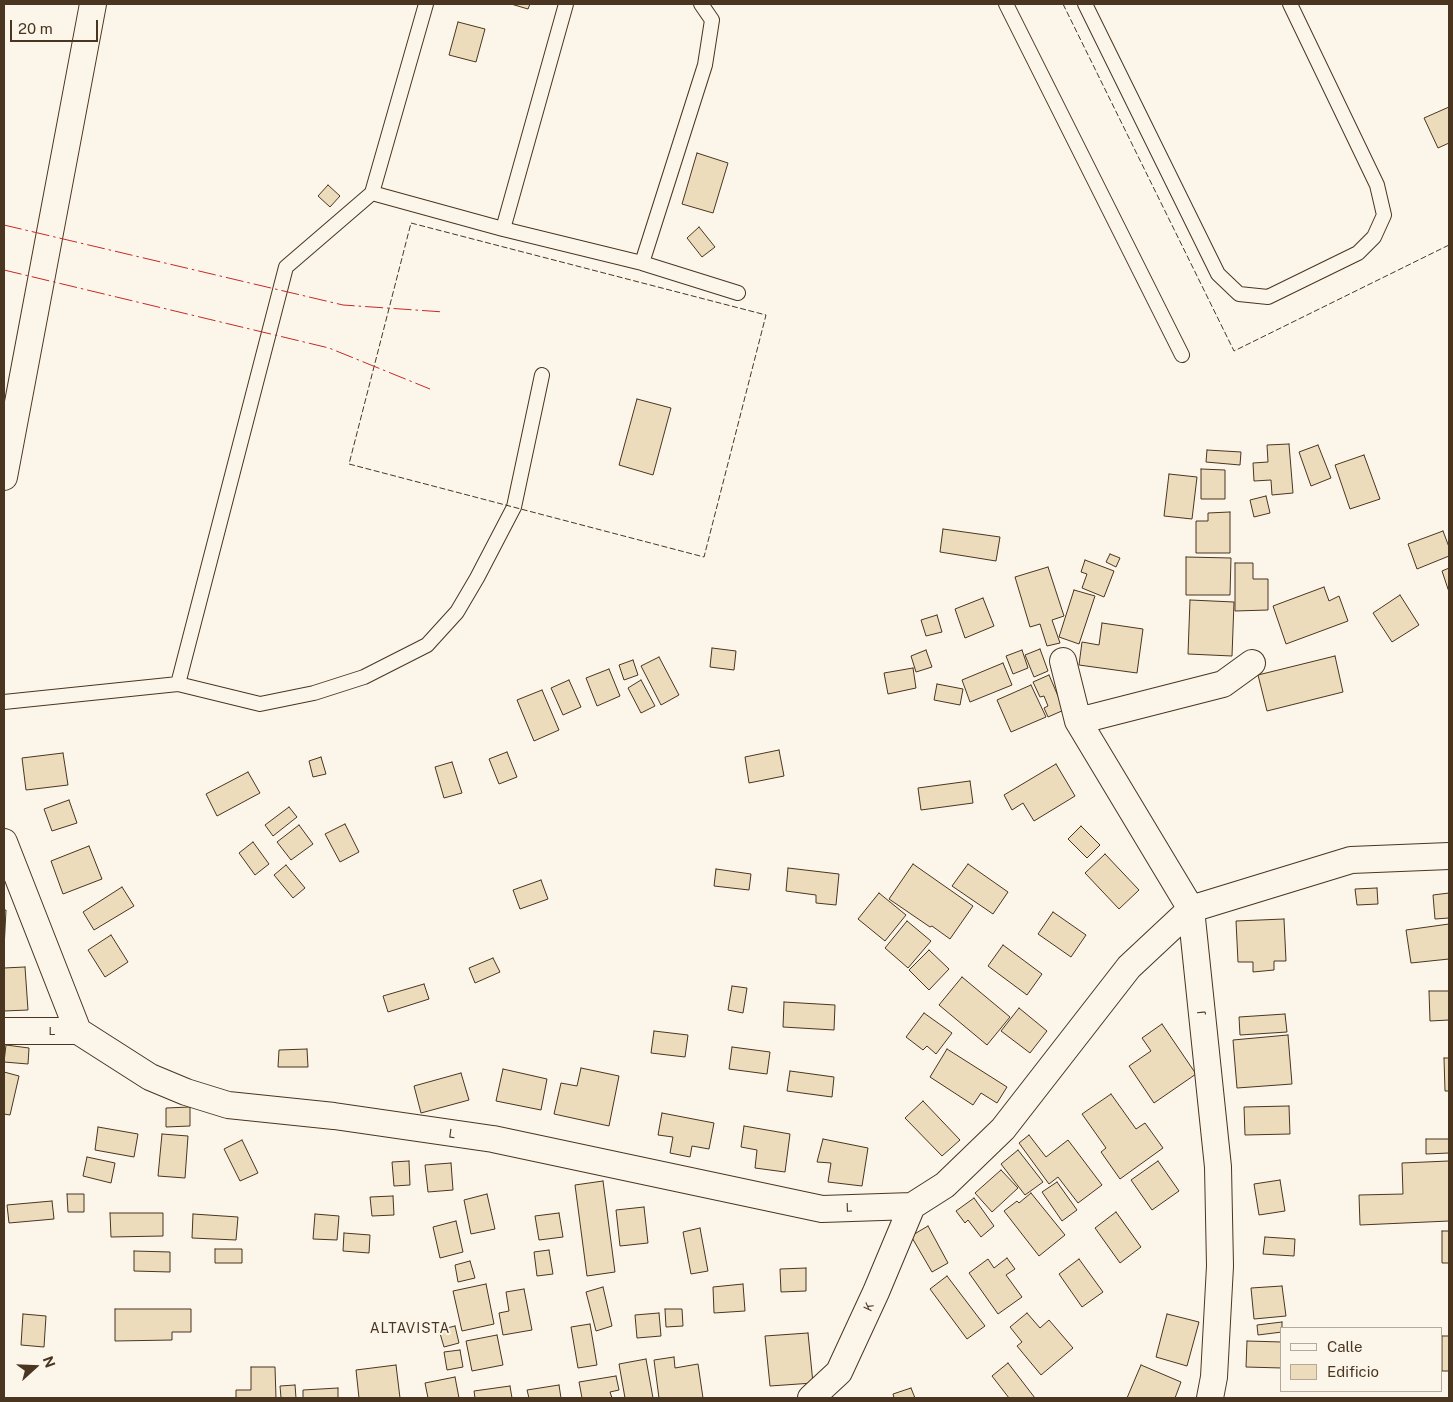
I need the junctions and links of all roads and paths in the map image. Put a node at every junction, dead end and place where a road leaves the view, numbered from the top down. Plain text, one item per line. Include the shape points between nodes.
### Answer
1 (426, 4) edge
2 (566, 4) edge
3 (701, 4) edge
4 (1006, 4) edge
5 (1085, 4) edge
6 (1290, 4) edge
7 (98, 7) edge
8 (372, 193) junction
9 (503, 229) junction
10 (642, 263) junction
11 (738, 293) dead end
12 (1182, 355) dead end
13 (542, 375) dead end
14 (4, 477) edge
15 (1063, 661) dead end
16 (1252, 663) dead end
17 (178, 684) junction
18 (4, 702) edge
19 (1078, 721) junction
20 (4, 842) edge
21 (1449, 856) edge
22 (1192, 909) junction
23 (4, 1031) edge
24 (78, 1031) junction
25 (912, 1206) junction
26 (811, 1398) edge
27 (1210, 1398) edge

1 - 8 lane
2 - 9 lane
3 - 10 lane via 712,20 705,65
4 - 12 lane
5 - 6 lane via 1218,274 1239,294 1268,297 1358,253 1374,237 1384,214 1377,185
7 - 14 street
8 - 9 lane
8 - 17 lane via 286,267
9 - 10 lane
10 - 11 lane
13 - 17 lane via 514,507 457,612 427,645 364,677 314,693 260,704
15 - 19 street, J
16 - 19 street via 1223,684
17 - 18 lane
19 - 22 street, J
20 - 24 street
21 - 22 street via 1351,860
22 - 25 street via 1130,967 1003,1129 945,1185
22 - 27 street, J via 1218,1166 1220,1266
23 - 24 street, L
24 - 25 street, L via 150,1077 228,1105 334,1116 492,1140 822,1208
25 - 26 street, K via 839,1372

